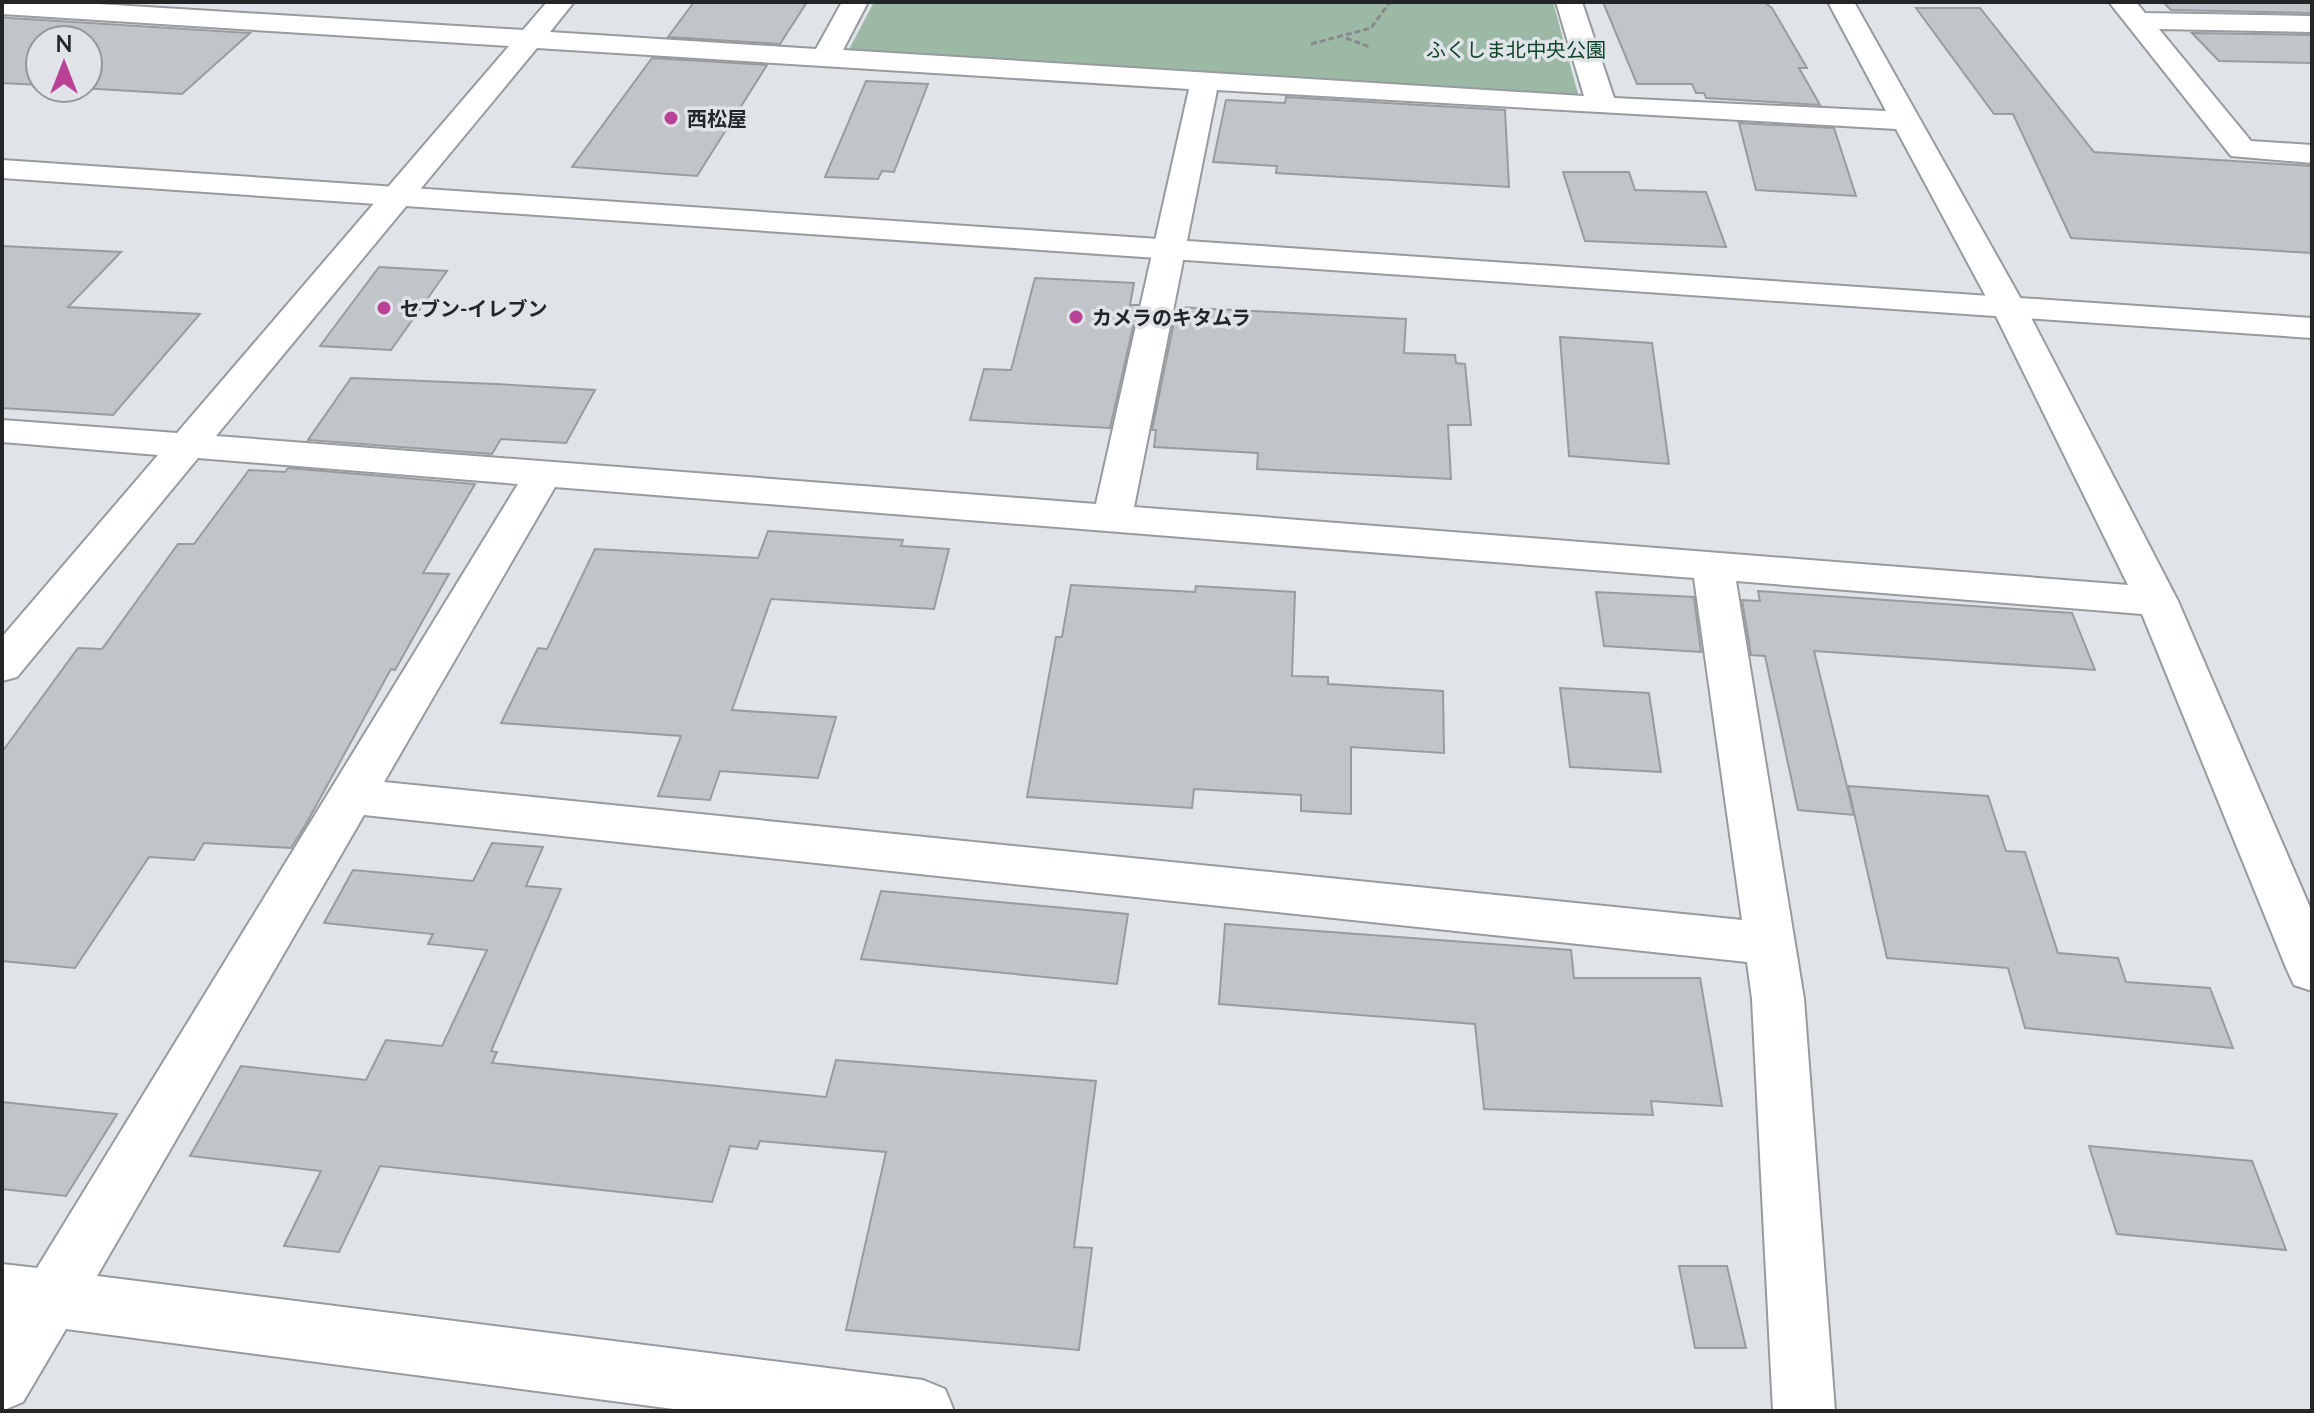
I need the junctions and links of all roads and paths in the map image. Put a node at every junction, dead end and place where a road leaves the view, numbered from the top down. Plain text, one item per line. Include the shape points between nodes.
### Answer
1 (561, 2) edge
2 (855, 2) edge
3 (1390, 2) edge
4 (1569, 2) edge
5 (1841, 2) edge
6 (2, 6) edge
7 (2130, 12) edge
8 (2312, 24) edge
9 (530, 37) junction
10 (1304, 45) dead end
11 (826, 56) junction
12 (1205, 80) junction
13 (1602, 106) junction
14 (1905, 121) junction
15 (2312, 154) edge
16 (2, 169) edge
17 (399, 197) junction
18 (1168, 251) junction
19 (2009, 308) junction
20 (2312, 328) edge
21 (2, 431) edge
22 (185, 444) junction
23 (544, 473) junction
24 (1112, 519) junction
25 (1713, 566) junction
26 (2157, 601) junction
27 (2, 610) edge
28 (45, 614) junction
29 (2, 666) edge
30 (351, 796) junction
31 (1770, 944) junction
32 (2312, 970) edge
33 (26, 1295) edge
34 (2, 1381) edge
35 (923, 1411) edge
36 (1804, 1411) edge

1 - 9 street
2 - 11 street
3 - 10 path via 1371,28
4 - 13 street
5 - 14 street
6 - 9 street
7 - 8 street
7 - 15 street via 2242,150
9 - 11 street
9 - 17 street
11 - 12 street
12 - 13 street
12 - 18 street
13 - 14 street
14 - 19 street
16 - 17 street
17 - 18 street
17 - 22 street
18 - 19 street
18 - 24 street
19 - 20 street
19 - 26 street
21 - 22 street
22 - 23 street
22 - 28 street
23 - 24 street
23 - 30 street
24 - 25 street
25 - 26 street
25 - 31 street
26 - 32 street
27 - 28 street
28 - 29 street
30 - 31 street
30 - 33 street
31 - 36 street
33 - 34 street
33 - 35 street

